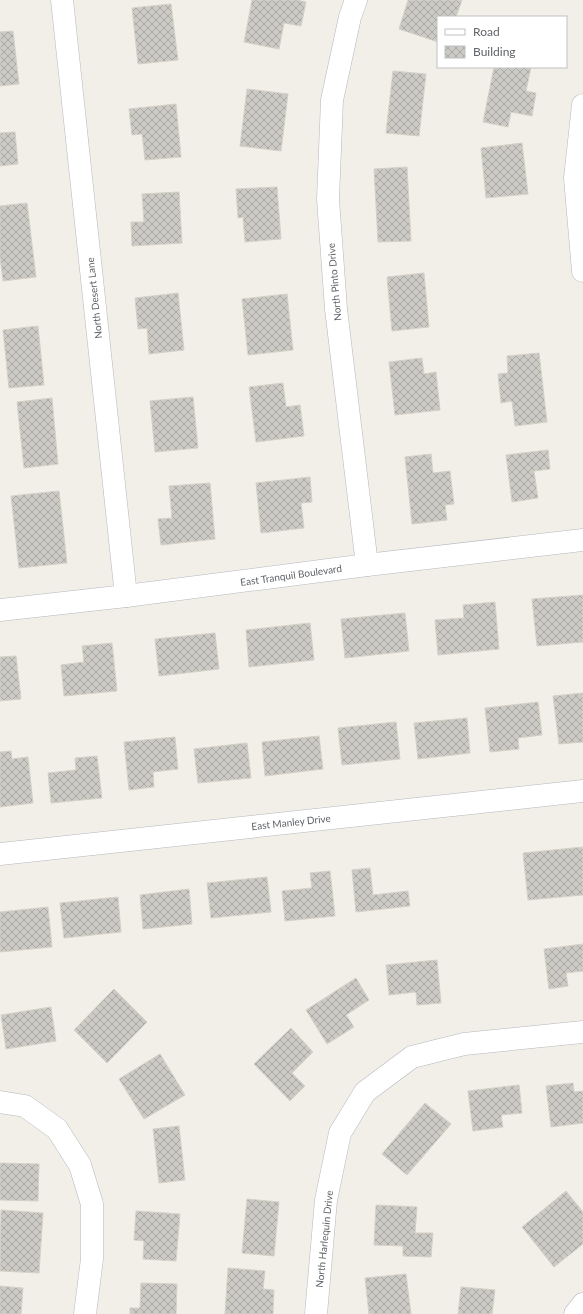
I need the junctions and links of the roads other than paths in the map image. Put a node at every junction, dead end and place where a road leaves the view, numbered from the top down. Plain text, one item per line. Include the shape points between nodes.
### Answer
1 (62, 0) edge
2 (356, 0) edge
3 (583, 105) edge
4 (583, 270) edge
5 (583, 540) edge
6 (367, 565) junction
7 (126, 596) junction
8 (0, 610) edge
9 (583, 791) edge
10 (0, 854) edge
11 (583, 1032) edge
12 (0, 1102) edge
13 (583, 1304) edge
14 (86, 1314) edge
15 (316, 1314) edge
16 (576, 1314) edge

1 - 7 street, North Desert Lane
2 - 6 street, North Pinto Drive via 332,100 328,199 336,309
3 - 4 street via 575,178
5 - 6 street, East Tranquil Boulevard
6 - 7 street, East Tranquil Boulevard
7 - 8 street, East Tranquil Boulevard
9 - 10 street, East Manley Drive
11 - 15 street, North Harlequin Drive via 464,1044 412,1057 365,1092 340,1133 326,1200
12 - 14 street via 24,1106 58,1129 80,1165 92,1204 92,1260
13 - 16 street

